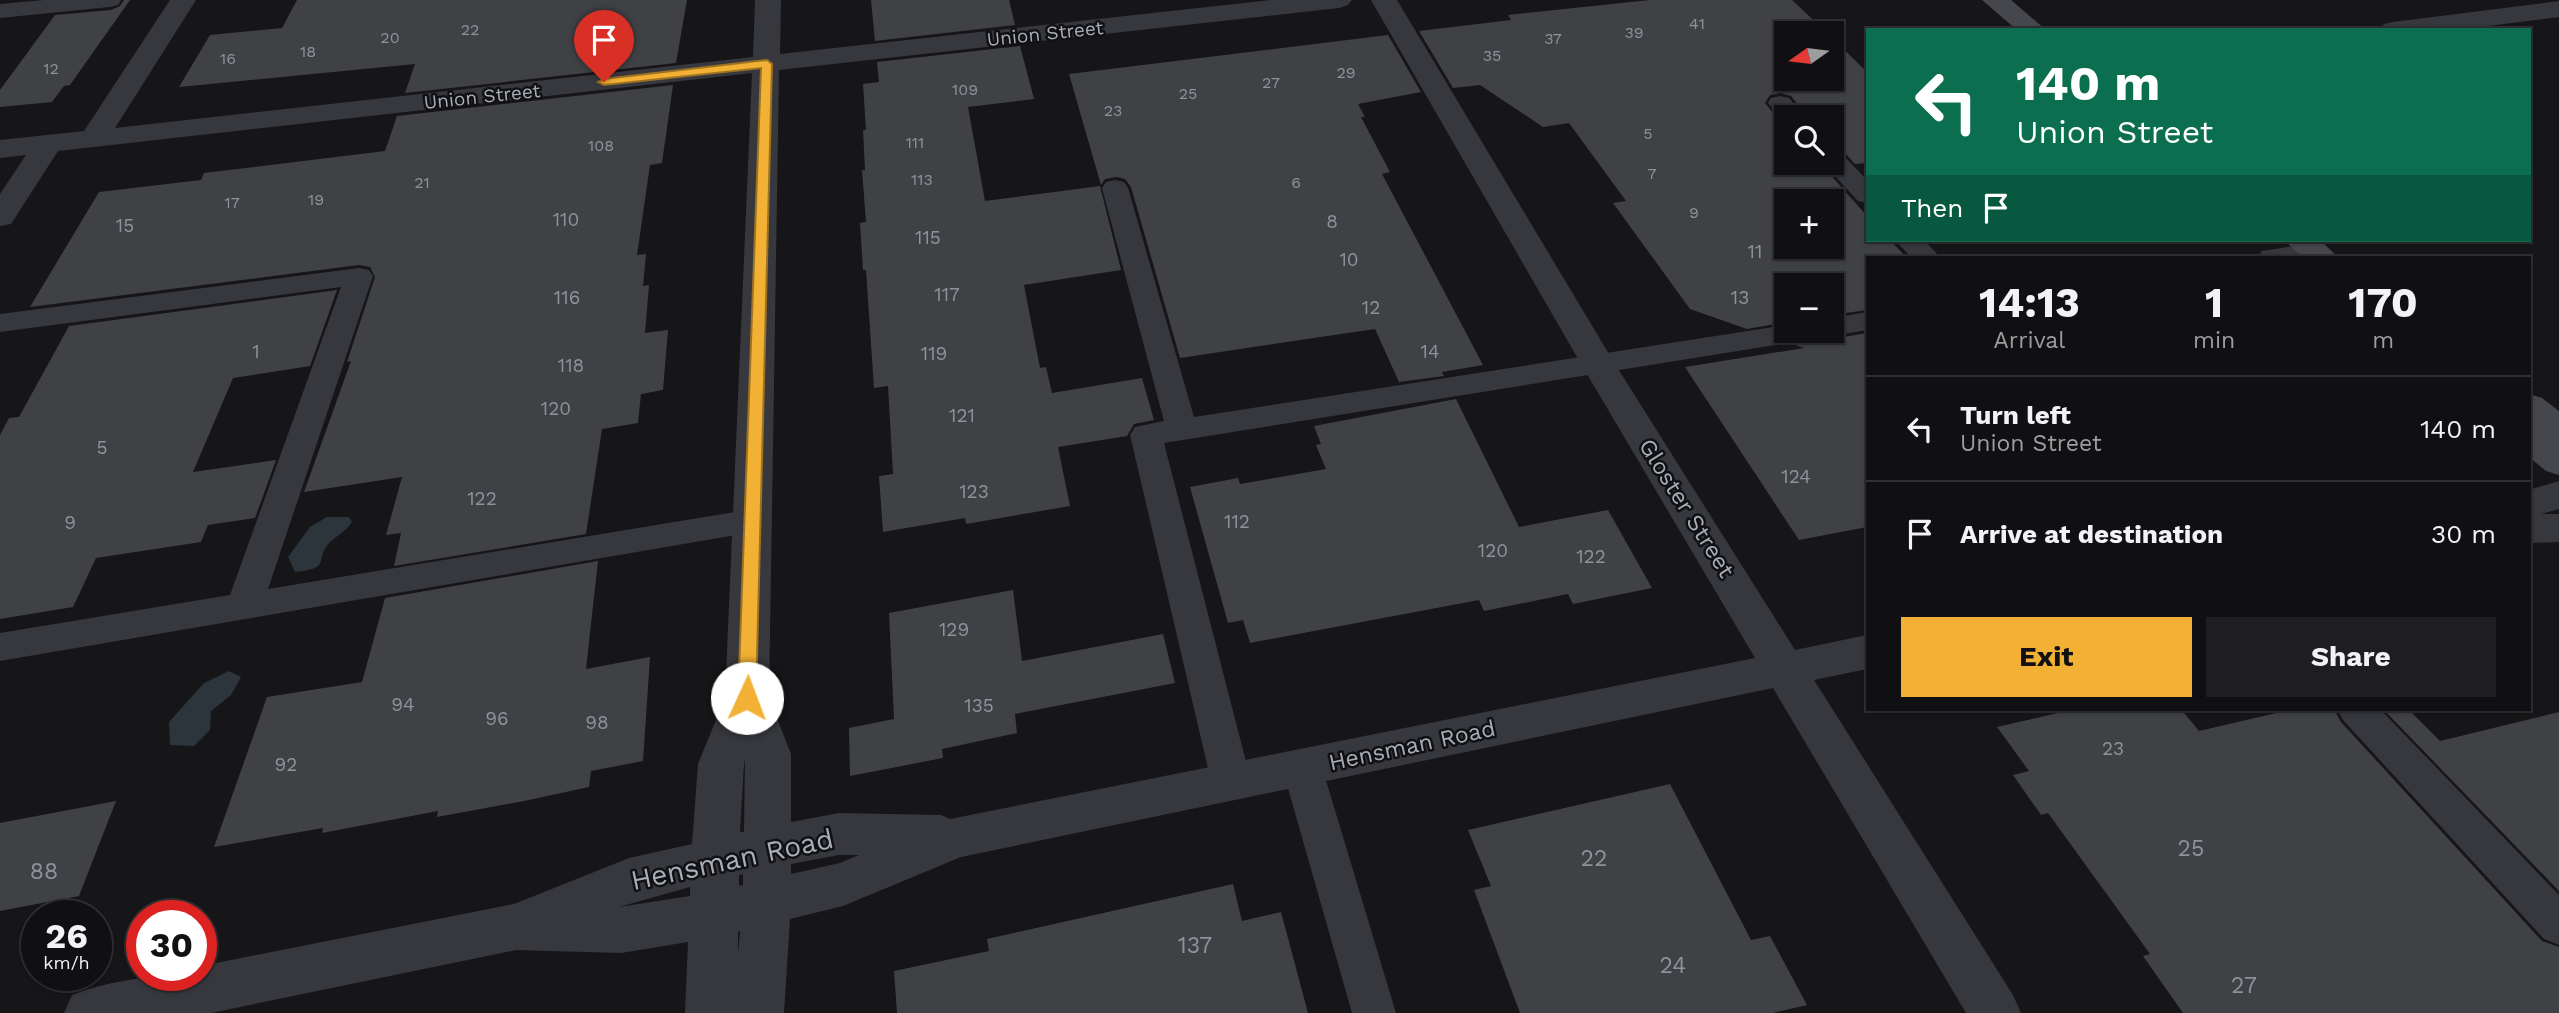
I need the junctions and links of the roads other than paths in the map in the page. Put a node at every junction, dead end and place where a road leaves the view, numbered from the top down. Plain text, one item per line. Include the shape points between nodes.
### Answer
1 (110, 0) edge
2 (183, 0) edge
3 (768, 0) edge
4 (1339, 0) edge
5 (1384, 0) edge
6 (1995, 0) edge
7 (2559, 9) edge
8 (0, 11) edge
9 (2030, 28) edge
10 (2409, 28) edge
11 (767, 64) junction
12 (93, 139) junction
13 (48, 144) junction
14 (0, 149) edge
15 (1844, 171) edge
16 (1115, 188) dead end
17 (1866, 194) edge
18 (0, 217) edge
19 (1911, 242) edge
20 (2312, 249) edge
21 (1925, 256) edge
22 (2277, 256) edge
23 (1866, 321) edge
24 (0, 323) edge
25 (1844, 325) edge
26 (1774, 336) edge
27 (1598, 364) junction
28 (2531, 408) edge
29 (1182, 430) junction
30 (2559, 430) edge
31 (2531, 440) edge
32 (2559, 462) edge
33 (2559, 495) edge
34 (2531, 503) edge
35 (753, 522) junction
36 (2559, 528) edge
37 (2531, 529) edge
38 (244, 606) junction
39 (0, 647) edge
40 (1866, 652) edge
41 (1785, 668) junction
42 (747, 698) junction
43 (2358, 711) edge
44 (1303, 767) junction
45 (1231, 781) junction
46 (957, 837) junction
47 (768, 847) junction
48 (715, 859) junction
49 (767, 902) junction
50 (713, 915) junction
51 (2559, 925) edge
52 (516, 926) junction
53 (90, 1013) edge
54 (711, 1013) edge
55 (758, 1013) edge
56 (1374, 1013) edge
57 (1995, 1013) edge

1 - 8 lane
2 - 12 street
3 - 11 street
4 - 11 street, Union Street
5 - 27 street, Gloster Street
6 - 9 main road
7 - 10 street
11 - 12 street, Union Street
11 - 35 street
12 - 13 street, Union Street
13 - 14 street, Union Street
13 - 18 street
15 - 17 lane
16 - 29 lane
19 - 21 lane
20 - 22 lane
23 - 25 lane
24 - 38 lane via 359,276
26 - 27 lane
27 - 29 lane
27 - 41 street, Gloster Street
28 - 30 main road
29 - 45 lane via 1146,435
31 - 32 main road
33 - 34 street
35 - 38 lane
35 - 42 street
36 - 37 street
38 - 39 lane
40 - 41 street, Hensman Road
41 - 44 street, Hensman Road
41 - 57 street, Gloster Street
42 - 47 street via 768,754
42 - 48 street via 721,764
43 - 51 lane
44 - 45 street, Hensman Road
44 - 56 lane
45 - 46 street, Hensman Road
46 - 47 street, Hensman Road via 839,834
46 - 49 street, Hensman Road via 844,884
47 - 48 street, Hensman Road
47 - 49 street
48 - 50 street
48 - 52 street, Hensman Road via 629,880
49 - 50 street, Hensman Road
49 - 55 street
50 - 52 street, Hensman Road via 621,930
50 - 54 street
52 - 53 street, Hensman Road

